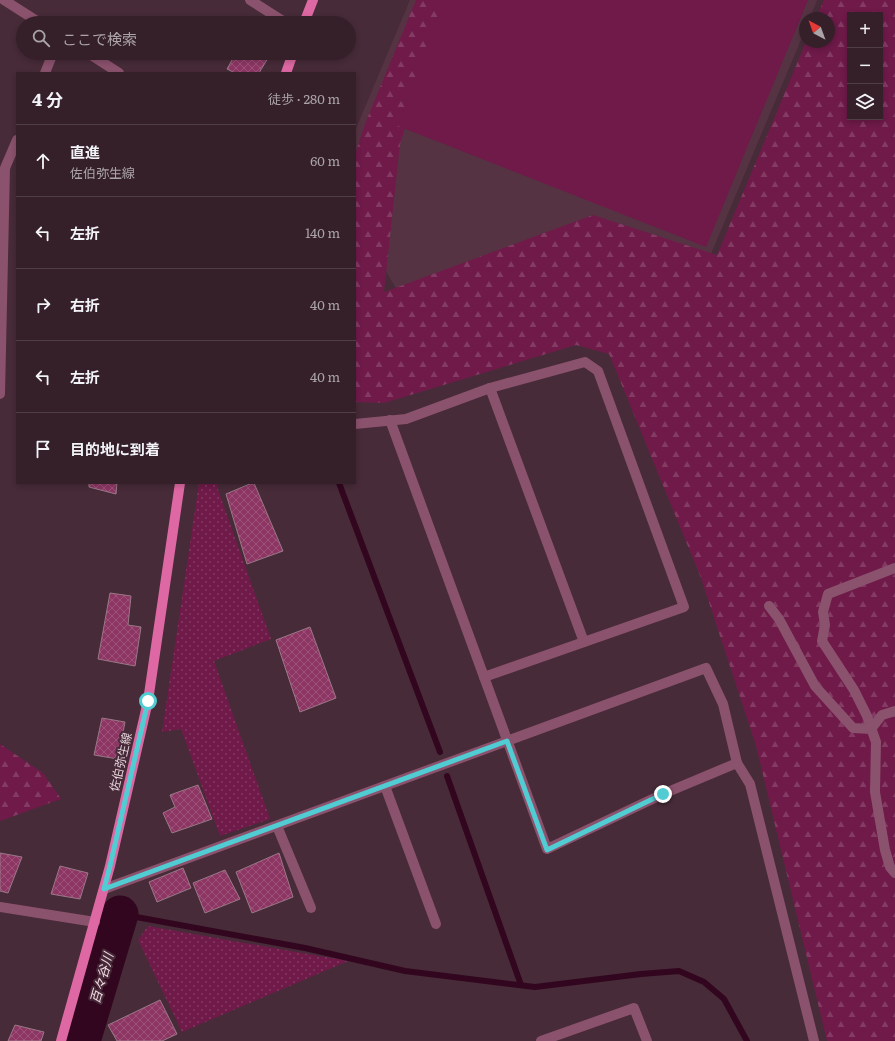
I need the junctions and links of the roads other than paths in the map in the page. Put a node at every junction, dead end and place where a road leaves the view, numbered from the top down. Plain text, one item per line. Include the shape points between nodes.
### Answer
1 (4, 0) edge
2 (250, 0) edge
3 (313, 0) edge
4 (29, 16) edge
5 (275, 16) edge
6 (307, 16) edge
7 (50, 60) edge
8 (99, 60) edge
9 (291, 60) edge
10 (45, 72) edge
11 (118, 72) edge
12 (286, 72) edge
13 (16, 142) edge
14 (490, 388) junction
15 (0, 394) edge
16 (390, 420) junction
17 (356, 424) edge
18 (180, 484) edge
19 (895, 568) edge
20 (769, 606) dead end
21 (584, 642) junction
22 (484, 678) junction
23 (895, 711) edge
24 (871, 729) junction
25 (507, 741) junction
26 (737, 763) junction
27 (384, 786) junction
28 (277, 826) junction
29 (895, 873) edge
30 (104, 889) junction
31 (0, 906) edge
32 (311, 908) dead end
33 (95, 922) junction
34 (436, 924) dead end
35 (61, 1041) edge
36 (541, 1041) edge
37 (646, 1041) edge
38 (814, 1041) edge

1 - 4 street
2 - 5 street
3 - 6 main road
7 - 10 street
8 - 11 street
9 - 12 main road
13 - 15 street via 5,168
14 - 16 street via 406,419
14 - 21 street
14 - 21 street via 585,362 598,370 684,607
16 - 17 street
16 - 22 street
18 - 30 main road, 佐伯弥生線 via 148,701
19 - 24 street via 828,594 823,612 825,625 822,641 854,690
20 - 24 street via 779,619 815,686 853,728
21 - 22 street
22 - 25 street
23 - 24 street via 882,715
24 - 29 street via 876,742 875,792 884,850
25 - 26 street via 706,668 723,704
25 - 26 street via 547,850 663,794
25 - 27 street
26 - 38 street via 750,784
27 - 28 street
27 - 34 street
28 - 30 street
28 - 32 street
30 - 33 main road, 佐伯弥生線
31 - 33 street
33 - 35 main road, 佐伯弥生線
36 - 37 street via 634,1008

